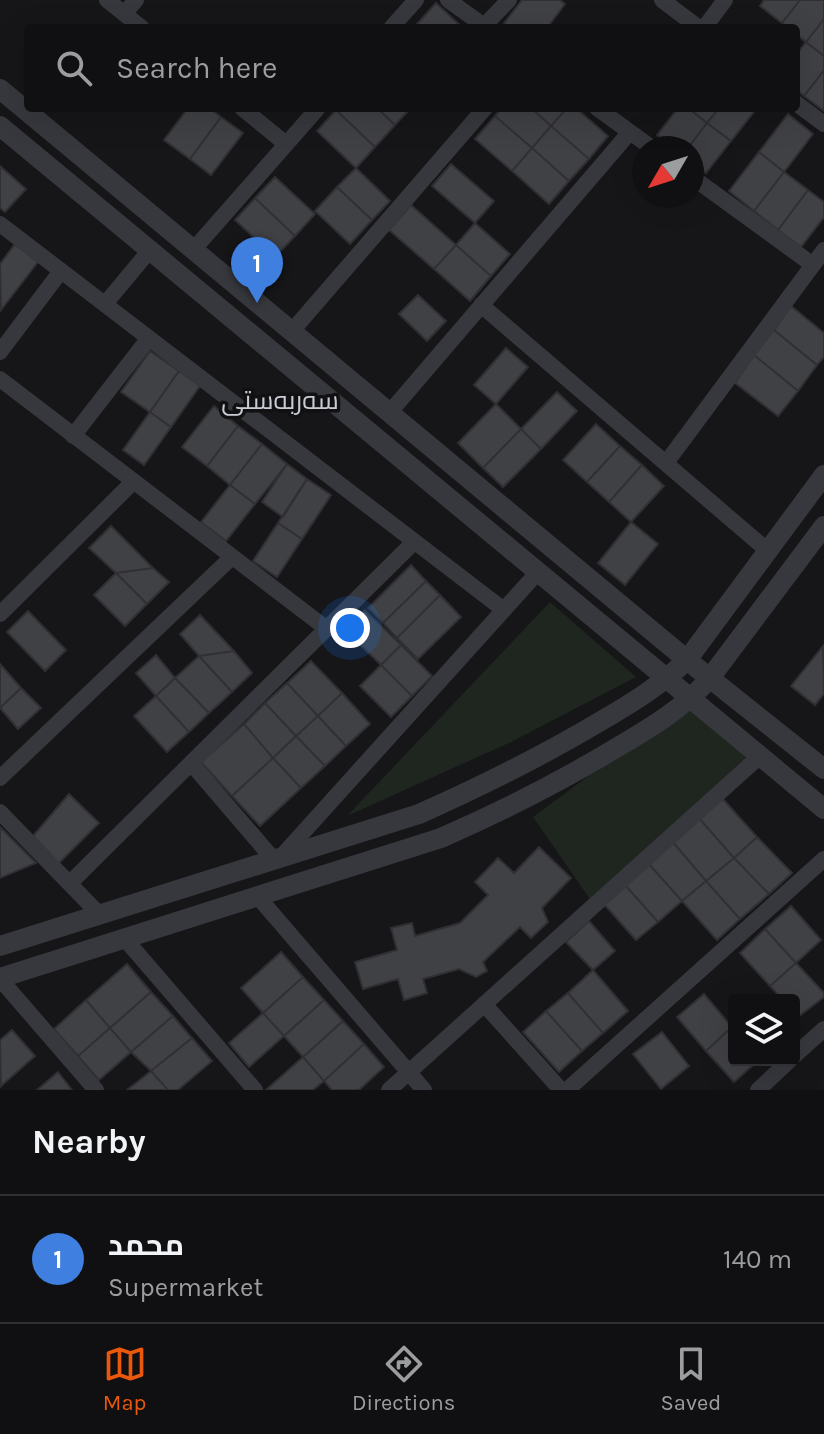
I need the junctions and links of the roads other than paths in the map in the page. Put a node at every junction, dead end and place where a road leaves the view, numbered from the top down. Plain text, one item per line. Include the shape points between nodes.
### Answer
1 (107, 0) edge
2 (136, 0) edge
3 (416, 0) edge
4 (448, 0) edge
5 (509, 0) edge
6 (662, 0) edge
7 (725, 0) edge
8 (124, 14) junction
9 (137, 24) edge
10 (395, 24) edge
11 (482, 24) edge
12 (489, 24) edge
13 (696, 24) edge
14 (705, 24) edge
15 (0, 89) edge
16 (800, 106) edge
17 (24, 109) edge
18 (28, 112) edge
19 (247, 112) edge
20 (314, 112) edge
21 (482, 112) edge
22 (602, 112) edge
23 (824, 124) edge
24 (0, 126) edge
25 (630, 132) junction
26 (636, 136) edge
27 (286, 144) junction
28 (704, 186) edge
29 (0, 224) edge
30 (194, 249) junction
31 (150, 250) junction
32 (824, 250) edge
33 (813, 265) junction
34 (61, 271) junction
35 (253, 298) junction
36 (105, 304) junction
37 (481, 305) junction
38 (233, 319) junction
39 (292, 331) junction
40 (149, 338) junction
41 (0, 352) edge
42 (0, 379) edge
43 (390, 412) junction
44 (73, 436) junction
45 (666, 463) junction
46 (824, 475) edge
47 (133, 482) junction
48 (824, 526) edge
49 (414, 542) junction
50 (768, 551) junction
51 (231, 558) junction
52 (538, 572) junction
53 (504, 610) junction
54 (0, 614) edge
55 (327, 629) junction
56 (701, 641) junction
57 (724, 659) junction
58 (687, 660) junction
59 (710, 678) junction
60 (658, 685) junction
61 (691, 700) junction
62 (667, 716) junction
63 (760, 756) junction
64 (191, 763) junction
65 (824, 769) edge
66 (0, 778) edge
67 (824, 809) edge
68 (0, 812) edge
69 (277, 859) junction
70 (824, 859) edge
71 (70, 883) junction
72 (258, 897) junction
73 (100, 915) junction
74 (41, 933) junction
75 (125, 939) junction
76 (0, 946) edge
77 (49, 962) junction
78 (0, 979) edge
79 (484, 1004) junction
80 (824, 1029) edge
81 (800, 1051) edge
82 (784, 1066) edge
83 (408, 1072) junction
84 (96, 1090) edge
85 (255, 1090) edge
86 (389, 1090) edge
87 (424, 1090) edge
88 (561, 1090) edge
89 (567, 1090) edge
90 (758, 1090) edge

1 - 8 street
2 - 8 street
3 - 10 street
4 - 11 street
5 - 12 street
6 - 13 street
7 - 14 street
8 - 9 street
15 - 17 street
16 - 23 street
18 - 30 street
19 - 27 street
20 - 27 street
21 - 39 street
22 - 25 street
24 - 31 street
25 - 26 street
25 - 37 street
27 - 30 street
28 - 33 street
29 - 34 street
30 - 35 street
31 - 36 street
31 - 38 street
32 - 33 street
33 - 45 street
34 - 36 street
34 - 41 street
35 - 38 street
35 - 39 street
36 - 40 street
37 - 43 street
37 - 45 street
38 - 52 street
39 - 43 street
40 - 44 street
40 - 49 street
42 - 44 street
43 - 58 street
44 - 47 street
45 - 50 street
46 - 50 street
47 - 51 street
47 - 54 street
48 - 57 street
49 - 53 street
49 - 55 street
50 - 56 street
51 - 55 street
51 - 66 street
52 - 53 street
52 - 60 street
53 - 69 street
55 - 64 street
56 - 57 street
56 - 58 street
57 - 59 street
58 - 59 street
58 - 60 street
59 - 61 street
59 - 65 street
60 - 61 street
60 - 62 street
60 - 69 street via 546,753 432,809
61 - 62 street
61 - 63 street
62 - 72 street via 571,775 454,832
63 - 67 street
63 - 79 street
64 - 69 street
64 - 71 street
68 - 71 street
69 - 73 street
70 - 89 street
71 - 73 street
72 - 75 street
72 - 83 street
73 - 74 street
74 - 76 street
74 - 77 street
75 - 77 street
75 - 85 street
77 - 78 street
78 - 84 street
79 - 83 street
79 - 88 street
80 - 81 street
82 - 90 street
83 - 86 street
83 - 87 street

